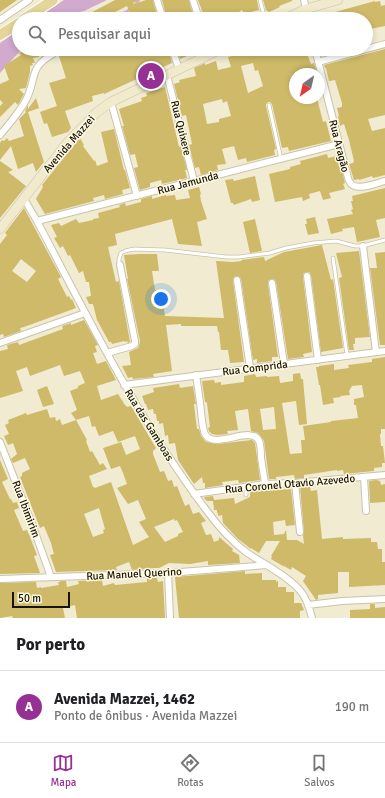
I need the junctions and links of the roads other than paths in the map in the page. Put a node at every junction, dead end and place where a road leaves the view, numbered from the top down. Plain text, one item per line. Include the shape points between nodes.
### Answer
1 (29, 0) edge
2 (53, 0) edge
3 (157, 0) edge
4 (193, 0) edge
5 (260, 0) edge
6 (338, 0) edge
7 (305, 4) edge
8 (35, 12) edge
9 (161, 12) edge
10 (197, 12) edge
11 (263, 12) edge
12 (294, 12) edge
13 (0, 20) edge
14 (12, 27) edge
15 (0, 35) edge
16 (385, 44) edge
17 (373, 47) edge
18 (49, 56) edge
19 (174, 56) edge
20 (203, 56) edge
21 (317, 56) edge
22 (340, 56) edge
23 (318, 62) junction
24 (179, 69) junction
25 (167, 74) junction
26 (111, 102) junction
27 (269, 105) dead end
28 (0, 135) edge
29 (339, 144) junction
30 (281, 159) junction
31 (194, 181) junction
32 (385, 181) edge
33 (137, 196) junction
34 (24, 200) junction
35 (37, 221) junction
36 (0, 229) edge
37 (385, 240) edge
38 (363, 246) junction
39 (333, 258) dead end
40 (120, 266) joint
41 (307, 276) dead end
42 (237, 280) dead end
43 (272, 283) dead end
44 (86, 313) junction
45 (0, 343) edge
46 (385, 351) edge
47 (376, 352) junction
48 (107, 353) junction
49 (347, 356) junction
50 (318, 360) junction
51 (284, 364) junction
52 (250, 368) junction
53 (196, 376) junction
54 (124, 385) junction
55 (0, 442) edge
56 (385, 475) edge
57 (364, 477) junction
58 (295, 483) junction
59 (265, 484) junction
60 (246, 487) junction
61 (194, 494) junction
62 (246, 496) dead end
63 (366, 511) dead end
64 (300, 532) dead end
65 (267, 565) junction
66 (168, 573) junction
67 (51, 578) junction
68 (0, 579) edge
69 (385, 599) edge
70 (308, 605) junction
71 (170, 618) edge
72 (312, 618) edge

1 - 13 street
2 - 8 main road
3 - 9 street
4 - 10 street
5 - 11 lane
6 - 7 street
7 - 12 street
14 - 15 main road
16 - 17 street
18 - 28 street via 37,68 25,102
19 - 24 street
20 - 24 street, Avenida Mazzei
21 - 23 street, Rua Aragão
22 - 23 street
23 - 29 street, Rua Aragão
24 - 25 street, Avenida Mazzei
25 - 26 street, Avenida Mazzei
25 - 31 street, Rua Quixere
26 - 33 street
26 - 34 street, Avenida Mazzei via 96,113 71,139
27 - 30 lane
29 - 30 street, Rua Jamunda
29 - 32 street, Rua Aragão via 351,184 360,187
30 - 31 street, Rua Jamunda
31 - 33 street, Rua Jamunda
33 - 35 street, Rua Jamunda
34 - 35 street, Rua das Gamboas
34 - 36 street, Avenida Mazzei
35 - 44 street, Rua das Gamboas
37 - 38 lane
38 - 40 lane via 336,241 239,257 134,249 121,253
38 - 47 street
39 - 49 lane
40 - 48 street via 135,344
41 - 50 street
42 - 52 street
43 - 51 street
44 - 45 street
44 - 48 street, Rua das Gamboas
46 - 47 street, Rua Comprida
47 - 49 street, Rua Comprida
48 - 54 street, Rua das Gamboas
49 - 50 street, Rua Comprida
50 - 51 street, Rua Comprida
51 - 52 street, Rua Comprida
52 - 53 street, Rua Comprida
53 - 54 street, Rua Comprida
53 - 59 street via 205,435 214,439 245,435 256,437 259,441
54 - 61 street, Rua das Gamboas
55 - 67 street, Rua Ibimirim
56 - 57 street, Rua Coronel Otavio Azevedo
57 - 58 street, Rua Coronel Otavio Azevedo
57 - 63 street
58 - 59 street, Rua Coronel Otavio Azevedo
58 - 64 street
59 - 60 street, Rua Coronel Otavio Azevedo
60 - 61 street, Rua Coronel Otavio Azevedo
60 - 62 lane
61 - 65 street, Rua das Gamboas via 225,534 246,552
65 - 66 street, Rua Manuel Querino
65 - 70 street, Rua das Gamboas via 295,586
66 - 67 street, Rua Manuel Querino
66 - 71 street
67 - 68 street, Rua Manuel Querino
69 - 70 street
70 - 72 street, Rua das Gamboas

